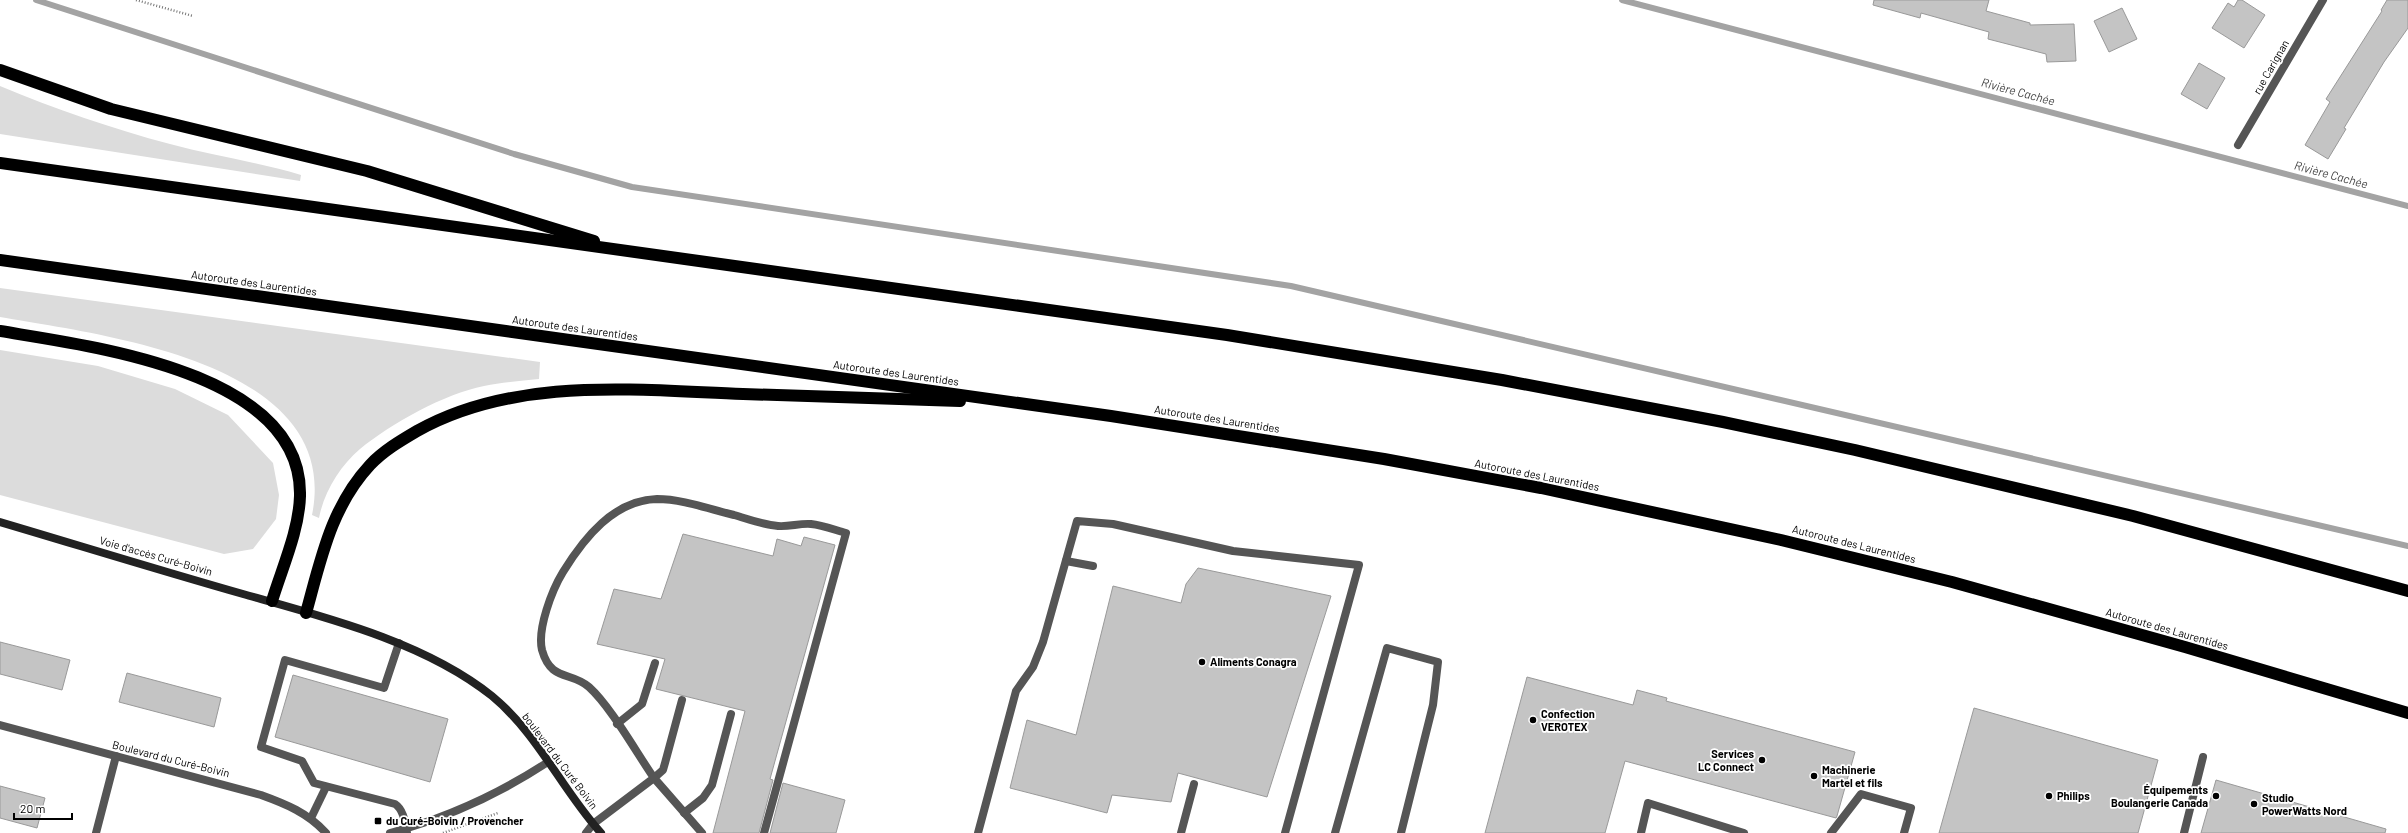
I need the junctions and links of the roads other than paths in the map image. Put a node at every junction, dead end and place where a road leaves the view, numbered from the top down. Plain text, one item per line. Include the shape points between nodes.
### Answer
1 (2323, 0) edge
2 (0, 70) edge
3 (2238, 145) dead end
4 (0, 163) edge
5 (628, 251) junction
6 (0, 260) edge
7 (0, 331) edge
8 (1025, 404) junction
9 (0, 522) edge
10 (1066, 561) junction
11 (1093, 566) dead end
12 (2408, 591) edge
13 (272, 601) junction
14 (306, 612) junction
15 (399, 643) junction
16 (655, 662) dead end
17 (682, 700) dead end
18 (2408, 713) edge
19 (731, 714) dead end
20 (617, 724) junction
21 (0, 725) edge
22 (116, 756) junction
23 (2203, 757) dead end
24 (548, 762) junction
25 (654, 778) junction
26 (1194, 784) dead end
27 (326, 787) junction
28 (684, 813) junction
29 (311, 818) junction
30 (593, 824) junction
31 (406, 831) edge
32 (96, 833) edge
33 (326, 833) edge
34 (390, 833) edge
35 (586, 833) edge
36 (601, 833) edge
37 (702, 833) edge
38 (764, 833) edge
39 (978, 833) edge
40 (1181, 833) edge
41 (1285, 833) edge
42 (1335, 833) edge
43 (1401, 833) edge
44 (1641, 833) edge
45 (1744, 833) edge
46 (1831, 833) edge
47 (1904, 833) edge
48 (2184, 833) edge

1 - 3 street, rue Carignan
2 - 5 highway via 111,109 367,171
4 - 5 highway
5 - 12 highway via 1333,351 1643,406 1855,450 2056,497
6 - 8 highway, Autoroute des Laurentides
7 - 13 highway via 106,350 174,368 225,390 269,422 289,450 298,478 300,495 298,511
8 - 14 highway via 626,390 542,394 498,400 471,407 405,438 371,464 358,479 341,505 329,531
8 - 18 highway, Autoroute des Laurentides via 1384,459 1541,488 1709,524 1952,582
9 - 13 street, Voie d'accès Curé-Boivin
10 - 11 street
10 - 39 street via 1043,642 1033,667 1016,691
10 - 41 street via 1077,521 1113,524 1233,551 1359,565
13 - 14 street, Voie d'accès Curé-Boivin
14 - 15 street, boulevard du Curé Boivin
15 - 24 street, boulevard du Curé Boivin via 444,664 492,696 520,724
15 - 27 street via 384,688 285,660 261,747 302,761 314,783
16 - 20 street via 642,704
17 - 25 street via 663,770
19 - 28 street via 712,785 703,798
20 - 25 street
20 - 38 street via 598,696 587,686 561,676 548,663 542,649 541,636 544,618 560,576 571,559 616,511 640,501 657,499 778,526 811,524 846,533
21 - 22 street, Boulevard du Curé-Boivin
22 - 29 street, Boulevard du Curé-Boivin via 261,795 299,810
22 - 32 street
23 - 48 street
24 - 30 street, boulevard du Curé Boivin
24 - 31 street via 481,800
25 - 28 street
25 - 30 street
26 - 40 street
27 - 29 street
27 - 31 street via 395,804 400,807
28 - 37 street
29 - 33 street, Boulevard du Curé-Boivin
30 - 35 street
30 - 36 street, boulevard du Curé Boivin
31 - 34 street
42 - 43 street via 1387,648 1438,662 1433,706
44 - 45 street via 1648,804
46 - 47 street via 1861,794 1911,808

